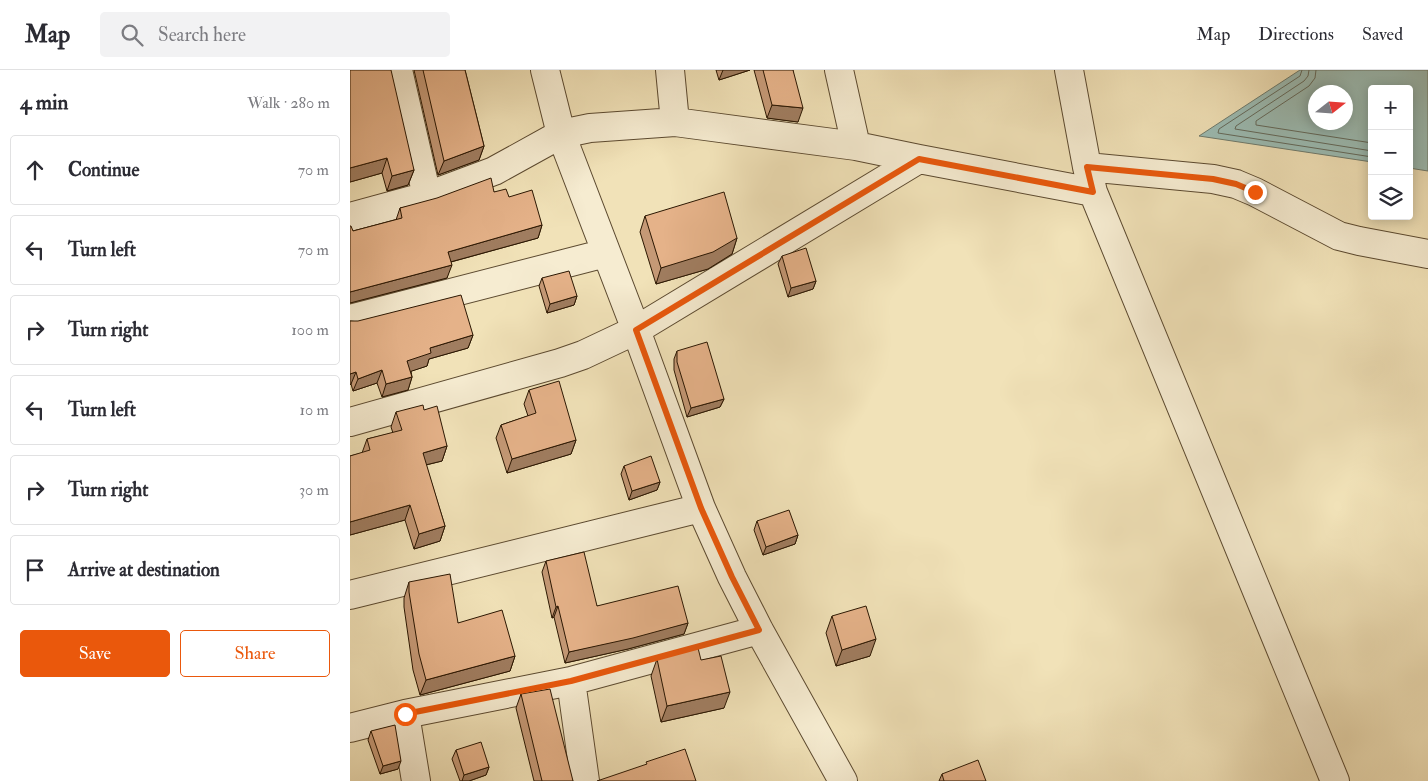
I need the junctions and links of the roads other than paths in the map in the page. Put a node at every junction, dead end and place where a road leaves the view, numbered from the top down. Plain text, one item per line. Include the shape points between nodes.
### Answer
1 (398, 70) edge
2 (545, 70) edge
3 (670, 70) edge
4 (839, 70) edge
5 (1069, 70) edge
6 (675, 122) junction
7 (561, 134) junction
8 (856, 146) junction
9 (919, 159) junction
10 (1090, 180) junction
11 (427, 196) junction
12 (350, 217) edge
13 (606, 253) junction
14 (1428, 254) edge
15 (350, 319) edge
16 (636, 330) junction
17 (350, 422) edge
18 (701, 508) junction
19 (350, 595) edge
20 (759, 630) junction
21 (571, 681) junction
22 (405, 714) junction
23 (350, 728) edge
24 (416, 781) edge
25 (585, 781) edge
26 (843, 781) edge
27 (1335, 781) edge

1 - 11 street
2 - 7 street
3 - 6 street
4 - 8 street
5 - 10 street
6 - 7 street via 590,128
6 - 8 street
7 - 11 street via 494,171
7 - 13 street
8 - 9 street
9 - 10 street
9 - 16 street
10 - 14 street via 1213,179 1236,184 1339,236
10 - 27 street
11 - 12 street
13 - 15 street
13 - 16 street
16 - 17 street via 560,363
16 - 18 street
18 - 19 street
18 - 20 street
20 - 21 street
20 - 26 street
21 - 22 street
21 - 25 street
22 - 23 street
22 - 24 street

